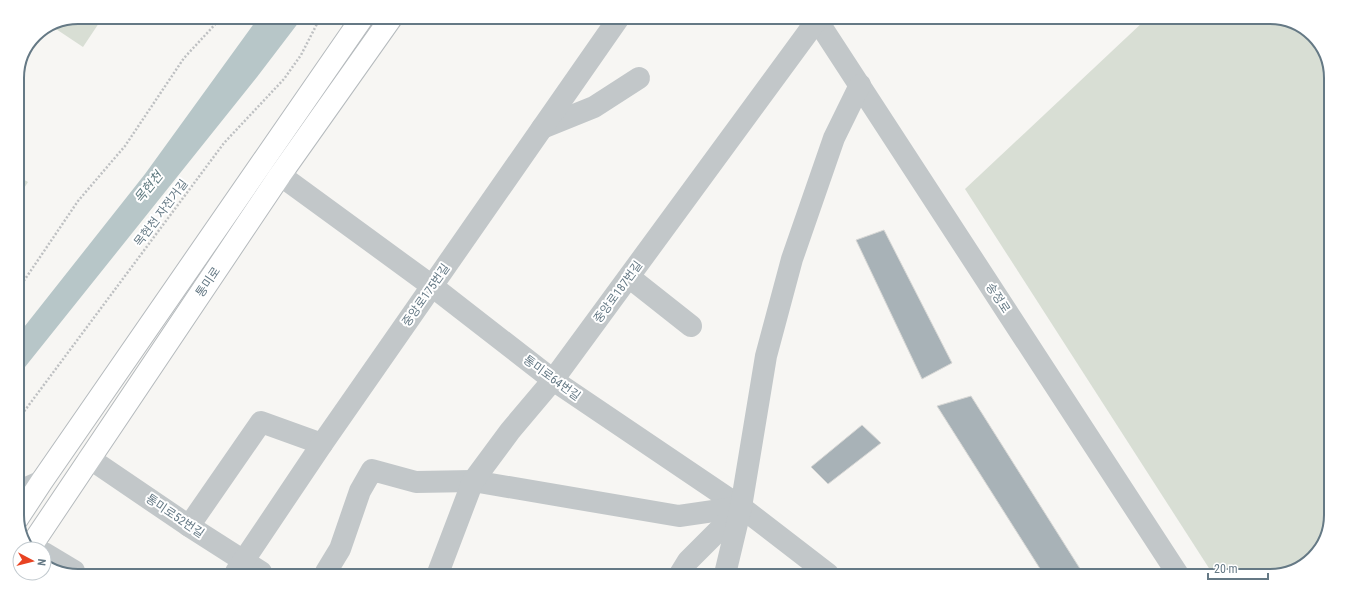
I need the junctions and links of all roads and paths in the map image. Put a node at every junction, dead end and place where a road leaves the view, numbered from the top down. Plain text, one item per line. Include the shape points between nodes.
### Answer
1 (215, 24) edge
2 (317, 24) edge
3 (358, 24) edge
4 (387, 24) edge
5 (615, 24) edge
6 (814, 24) edge
7 (820, 24) edge
8 (639, 78) dead end
9 (860, 85) junction
10 (542, 128) junction
11 (280, 175) junction
12 (629, 277) junction
13 (24, 281) edge
14 (432, 286) junction
15 (691, 326) dead end
16 (553, 380) junction
17 (25, 411) edge
18 (322, 444) junction
19 (89, 458) junction
20 (42, 481) junction
21 (472, 481) junction
22 (24, 489) edge
23 (742, 507) junction
24 (24, 508) edge
25 (189, 526) junction
26 (40, 541) edge
27 (52, 559) edge
28 (69, 568) edge
29 (247, 568) edge
30 (328, 569) edge
31 (444, 569) edge
32 (683, 569) edge
33 (726, 569) edge
34 (822, 569) edge
35 (1174, 569) edge

1 - 13 path via 184,58 125,146 78,201
2 - 17 path, 목현천 자전거길 via 301,55 284,79 224,143
3 - 20 main road, 통미로
4 - 11 main road, 통미로
5 - 10 street, 중앙로175번길
6 - 12 street, 중앙로187번길
7 - 9 street, 송정로
8 - 10 street via 594,107
9 - 23 street via 834,138 790,266 766,356
9 - 35 street, 송정로
10 - 14 street, 중앙로175번길
11 - 14 street, 통미로64번길
11 - 19 main road, 통미로
12 - 15 street
12 - 16 street, 중앙로187번길
14 - 16 street, 통미로64번길
14 - 18 street, 중앙로175번길
16 - 21 street, 중앙로187번길
16 - 23 street, 통미로64번길
18 - 25 street via 261,422
18 - 29 street, 중앙로175번길
19 - 25 street, 통미로52번길
19 - 26 main road, 통미로
20 - 22 street
20 - 24 main road, 통미로
21 - 23 street via 679,516
21 - 30 street via 416,482 372,470 360,491 340,549
21 - 31 street, 중앙로187번길
23 - 32 street
23 - 33 street
23 - 34 street, 통미로64번길
25 - 29 street, 통미로52번길
27 - 28 street

